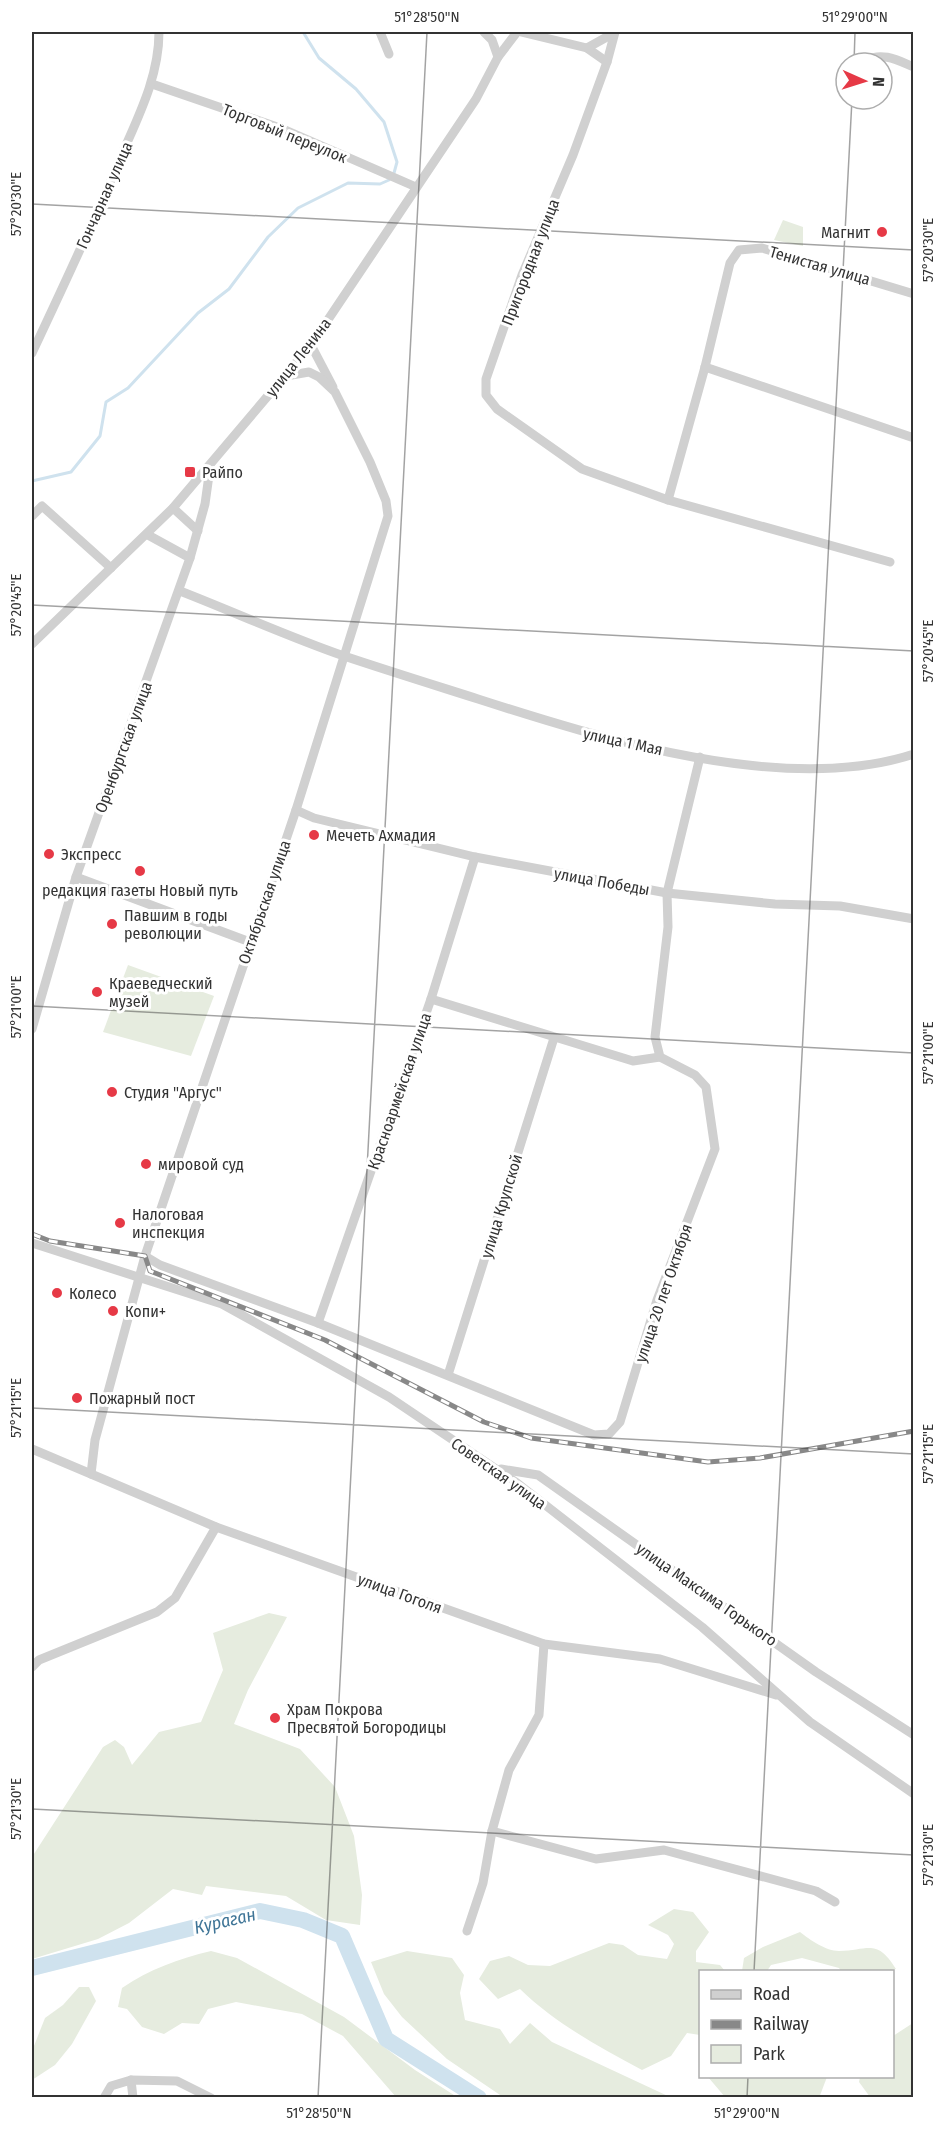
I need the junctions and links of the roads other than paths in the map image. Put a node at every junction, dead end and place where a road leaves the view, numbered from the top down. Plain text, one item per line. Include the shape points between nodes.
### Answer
1 (159, 32) edge
2 (380, 32) edge
3 (484, 32) edge
4 (518, 32) edge
5 (615, 32) edge
6 (492, 40) junction
7 (587, 48) junction
8 (389, 54) dead end
9 (498, 57) junction
10 (894, 59) edge
11 (607, 62) junction
12 (914, 67) edge
13 (152, 84) junction
14 (416, 187) junction
15 (914, 294) edge
16 (311, 345) junction
17 (32, 353) edge
18 (705, 366) junction
19 (286, 376) junction
20 (335, 392) junction
21 (914, 438) edge
22 (210, 466) junction
23 (668, 500) junction
24 (173, 508) junction
25 (32, 516) edge
26 (198, 531) junction
27 (148, 535) junction
28 (190, 558) junction
29 (890, 562) dead end
30 (111, 568) junction
31 (180, 591) junction
32 (32, 644) edge
33 (342, 656) junction
34 (914, 754) edge
35 (700, 757) junction
36 (296, 810) junction
37 (475, 858) junction
38 (76, 877) junction
39 (667, 893) junction
40 (914, 919) edge
41 (249, 942) junction
42 (431, 999) junction
43 (32, 1029) edge
44 (554, 1038) junction
45 (660, 1058) junction
46 (32, 1243) edge
47 (146, 1256) junction
48 (139, 1277) junction
49 (318, 1323) junction
50 (448, 1375) junction
51 (32, 1449) edge
52 (495, 1468) junction
53 (91, 1474) junction
54 (216, 1527) junction
55 (544, 1644) junction
56 (32, 1666) edge
57 (780, 1696) junction
58 (914, 1735) edge
59 (914, 1794) edge
60 (492, 1831) junction
61 (835, 1902) dead end
62 (467, 1930) dead end
63 (131, 2080) junction
64 (104, 2097) edge
65 (133, 2097) edge
66 (211, 2097) edge

1 - 13 street, Гончарная улица via 159,56
2 - 8 street
3 - 6 street
4 - 6 street
4 - 7 street
4 - 9 street, улица Ленина
5 - 7 street
5 - 11 street, Пригородная улица
6 - 9 street
7 - 11 street
9 - 14 street, улица Ленина via 476,99
10 - 12 street
11 - 23 street, Пригородная улица via 522,275 486,379 486,394 496,409 582,469
13 - 14 street, Торговый переулок via 283,129
13 - 17 street, Гончарная улица
14 - 16 street, улица Ленина
15 - 18 street, Тенистая улица via 762,248 739,250 730,263
16 - 19 street, улица Ленина
16 - 20 street
18 - 21 street
18 - 23 street, Тенистая улица
19 - 20 street, Октябрьская улица via 309,372
19 - 22 street, улица Ленина
20 - 33 street, Октябрьская улица via 370,462 388,516
22 - 24 street, улица Ленина
22 - 26 street, Оренбургская улица
23 - 29 street
24 - 26 street
24 - 27 street, улица Ленина
25 - 30 street via 42,506
26 - 28 street, Оренбургская улица
27 - 28 street
27 - 30 street, улица Ленина
28 - 31 street, Оренбургская улица
30 - 32 street, улица Ленина
31 - 33 street, улица 1 Мая
31 - 38 street, Оренбургская улица
33 - 35 street, улица 1 Мая via 587,735
33 - 36 street, Октябрьская улица
34 - 35 street, улица 1 Мая via 855,767 813,768
35 - 39 street
36 - 37 street, улица Победы via 314,818
36 - 41 street, Октябрьская улица
37 - 39 street, улица Победы
37 - 42 street, Красноармейская улица
38 - 41 street
38 - 43 street, Оренбургская улица
39 - 40 street, улица Победы via 840,906
39 - 45 street via 668,927 655,1037
41 - 47 street, Октябрьская улица
42 - 44 street
42 - 49 street, Красноармейская улица
44 - 45 street via 633,1060
44 - 50 street, улица Крупской
45 - 50 street, улица 20 лет Октября via 694,1075 706,1087 715,1149 657,1300 620,1422 609,1434 594,1435
46 - 48 street, Советская улица
47 - 48 street, Октябрьская улица
47 - 49 street via 160,1265
48 - 52 street, Советская улица via 222,1304 389,1397
48 - 53 street, Октябрьская улица via 95,1440
49 - 50 street
51 - 53 street, улица Гоголя
52 - 57 street, Советская улица via 702,1627
52 - 58 street, улица Максима Горького via 538,1475 816,1672
53 - 54 street, улица Гоголя
54 - 55 street, улица Гоголя
54 - 56 street via 175,1598 157,1612
55 - 57 street, улица Гоголя via 660,1659
55 - 60 street via 539,1715 509,1770
57 - 59 street, Советская улица via 810,1722
60 - 61 street via 596,1859 664,1850 816,1892
60 - 62 street via 483,1883
63 - 64 street via 111,2085
63 - 65 street
63 - 66 street via 177,2081

